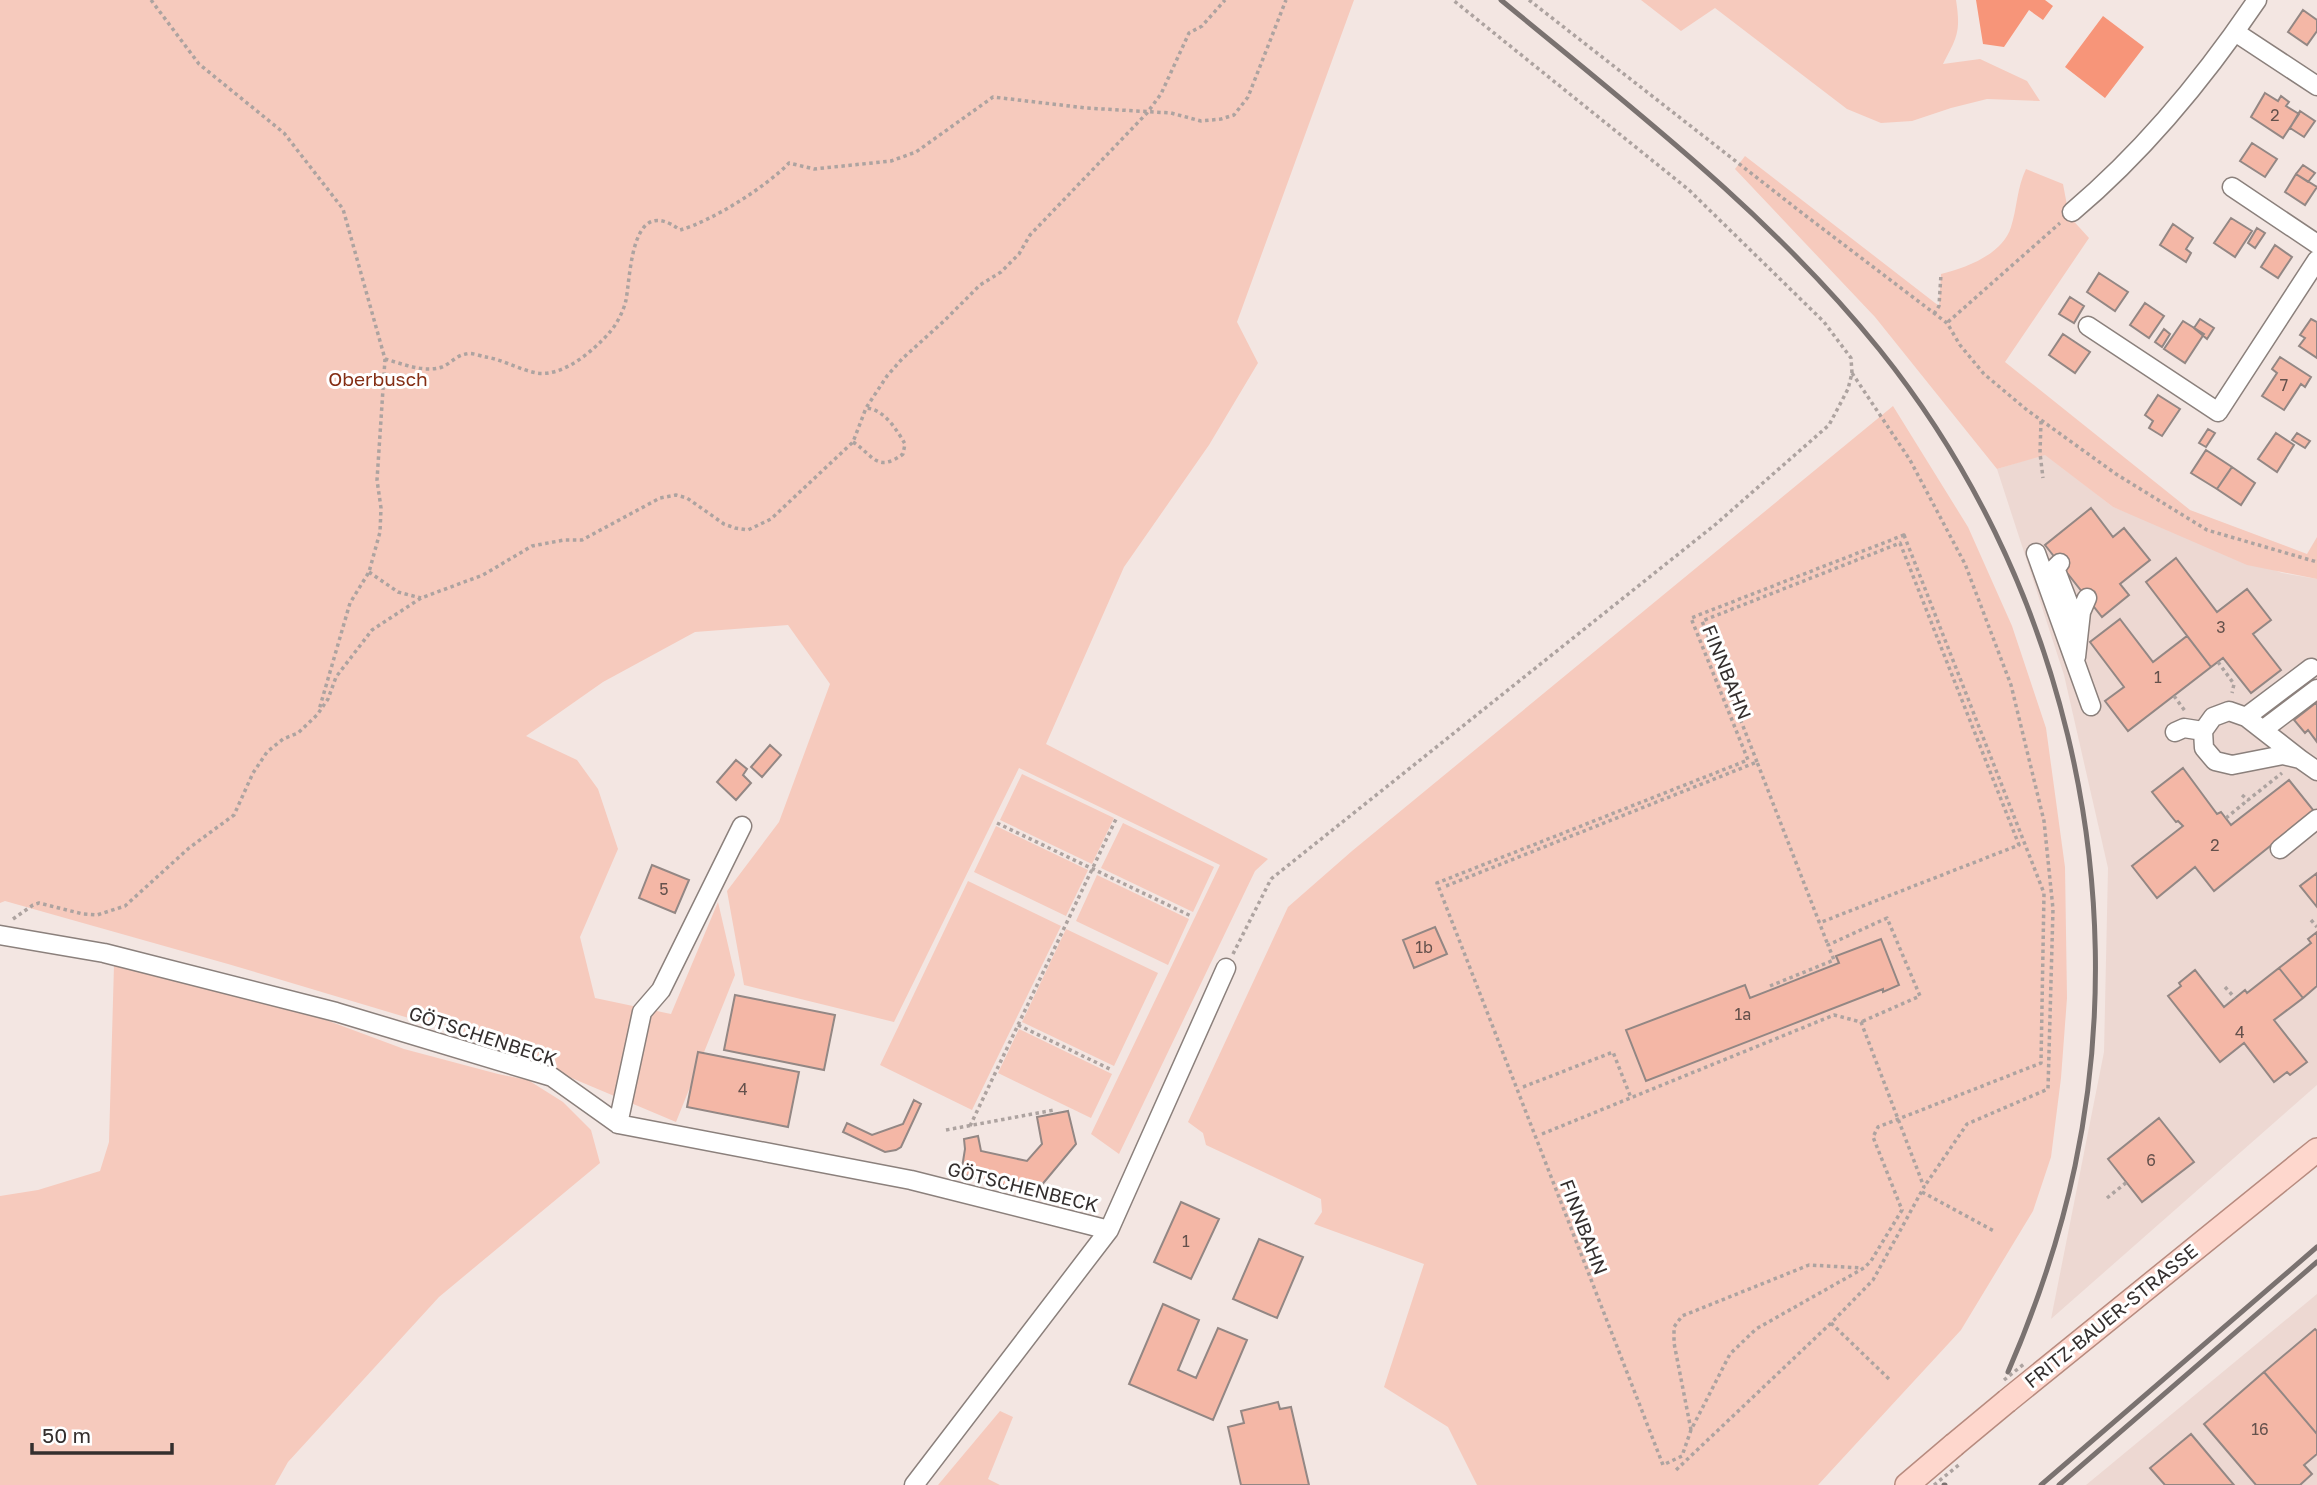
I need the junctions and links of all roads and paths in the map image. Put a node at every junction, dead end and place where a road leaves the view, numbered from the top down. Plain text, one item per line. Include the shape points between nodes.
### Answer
1 (151, 0) edge
2 (1225, 0) edge
3 (1286, 0) edge
4 (1453, 0) edge
5 (1529, 0) edge
6 (2257, 0) edge
7 (2235, 32) junction
8 (2317, 86) edge
9 (1147, 113) junction
10 (2232, 187) dead end
11 (2072, 212) joint
12 (2317, 244) edge
13 (2317, 260) edge
14 (1941, 274) dead end
15 (1934, 314) junction
16 (1947, 323) junction
17 (2088, 326) dead end
18 (385, 359) junction
19 (1852, 373) junction
20 (866, 408) junction
21 (2041, 420) junction
22 (853, 442) junction
23 (2043, 478) dead end
24 (2036, 553) dead end
25 (2317, 562) edge
26 (2060, 563) dead end
27 (369, 572) junction
28 (421, 597) junction
29 (2087, 598) dead end
30 (2063, 629) junction
31 (2218, 662) dead end
32 (2077, 667) junction
33 (2311, 668) dead end
34 (2317, 689) edge
35 (2091, 706) dead end
36 (2238, 714) junction
37 (317, 715) junction
38 (2264, 729) junction
39 (2203, 731) junction
40 (2175, 732) dead end
41 (2300, 759) junction
42 (1757, 762) junction
43 (2317, 771) edge
44 (2242, 795) dead end
45 (2248, 800) junction
46 (2226, 818) dead end
47 (1116, 819) dead end
48 (2317, 819) edge
49 (998, 823) dead end
50 (743, 825) dead end
51 (2280, 849) dead end
52 (1092, 869) junction
53 (1446, 886) dead end
54 (1191, 916) dead end
55 (2311, 920) dead end
56 (1819, 923) junction
57 (2317, 927) edge
58 (4, 929) edge
59 (1828, 945) junction
60 (1226, 968) joint
61 (1770, 986) dead end
62 (2225, 987) dead end
63 (2235, 998) dead end
64 (1861, 1022) junction
65 (1018, 1025) junction
66 (1112, 1070) dead end
67 (1522, 1087) dead end
68 (1631, 1098) junction
69 (1054, 1110) dead end
70 (1899, 1119) junction
71 (618, 1124) junction
72 (970, 1126) junction
73 (946, 1130) dead end
74 (1542, 1135) dead end
75 (2317, 1150) edge
76 (2127, 1182) dead end
77 (1922, 1189) junction
78 (2107, 1198) dead end
79 (1109, 1230) junction
80 (1994, 1231) dead end
81 (1864, 1268) junction
82 (1831, 1323) junction
83 (1889, 1379) dead end
84 (1691, 1430) junction
85 (1675, 1471) dead end
86 (914, 1485) edge
87 (1907, 1485) edge

1 - 18 path via 199,64 284,133 343,209
2 - 9 path via 1202,26 1189,33 1161,94
3 - 9 path via 1248,97 1234,115 1201,121 1171,113
4 - 19 path via 1689,190 1824,322 1851,358
5 - 15 path
6 - 7 street
7 - 8 street
7 - 11 street via 2172,112 2105,184
9 - 18 path via 993,97 916,152 891,161 814,169 789,163 772,181 696,225 680,230 657,220 645,226 635,242 625,302 612,331 588,354 548,374 466,353 441,367 416,368
9 - 20 path via 1030,235 1019,254 902,359
10 - 12 street
11 - 16 path
13 - 17 street via 2218,412
14 - 15 path via 1939,306
15 - 16 path
16 - 21 path via 1984,374
18 - 27 path via 377,480 380,531
19 - 60 path via 1829,425 1726,515 1271,879
19 - 77 path via 1910,460 1965,564 2011,685 2044,821 2053,909 2048,1089 1967,1124
20 - 22 path
20 - 22 path via 898,431 905,444 903,454 891,463 880,463
21 - 23 path
21 - 25 path via 2116,474 2207,530
22 - 28 path via 757,527 748,530 724,524 687,498 660,498 582,540 533,546 483,575
24 - 30 street
26 - 30 street via 2054,568 2068,603
27 - 28 path via 398,592
27 - 37 path via 350,603
28 - 37 path via 372,630 336,677
29 - 32 street via 2081,612
30 - 32 street
31 - 36 path via 2234,684
32 - 35 street
33 - 36 street
34 - 38 street
36 - 38 street
36 - 39 street via 2213,717
37 - 58 path via 267,752 234,815 189,848 125,906 97,915 39,903
38 - 41 street
39 - 40 street via 2184,728
39 - 41 street via 2208,756 2223,765 2283,755
41 - 43 street
41 - 45 path
42 - 53 path
42 - 56 path
42 - 56 path via 1702,621 1900,543 2019,845
44 - 45 path
45 - 46 path
47 - 52 path
48 - 51 street
49 - 52 path
50 - 71 street via 661,990 642,1012
52 - 54 path
52 - 65 path
55 - 57 path
56 - 59 path
58 - 71 street, GÖTSCHENBECK via 323,1009 552,1077
59 - 61 path via 1834,960
59 - 64 path via 1887,918 1920,996
60 - 79 street, GÖTSCHENBECK
62 - 63 path
64 - 68 path via 1834,1015
64 - 70 path
65 - 66 path
65 - 72 path
67 - 68 path via 1612,1052
68 - 74 path
69 - 72 path
70 - 77 path
70 - 81 path, FINNBAHN via 1878,1126 1873,1137 1902,1210
70 - 84 path, FINNBAHN via 2040,1063 2044,892 1904,535 1691,618 1748,760 1437,883 1663,1465 1682,1456
71 - 79 street, GÖTSCHENBECK via 911,1180
72 - 73 path
75 - 87 main road, FRITZ-BAUER-STRASSE, bridge
76 - 78 path
77 - 80 path
77 - 82 path via 1873,1280
79 - 86 street, GÖTSCHENBECK
81 - 84 path, FINNBAHN via 1756,1329 1730,1354
81 - 84 path via 1809,1265 1682,1316 1674,1326 1674,1343
82 - 83 path
82 - 85 path

